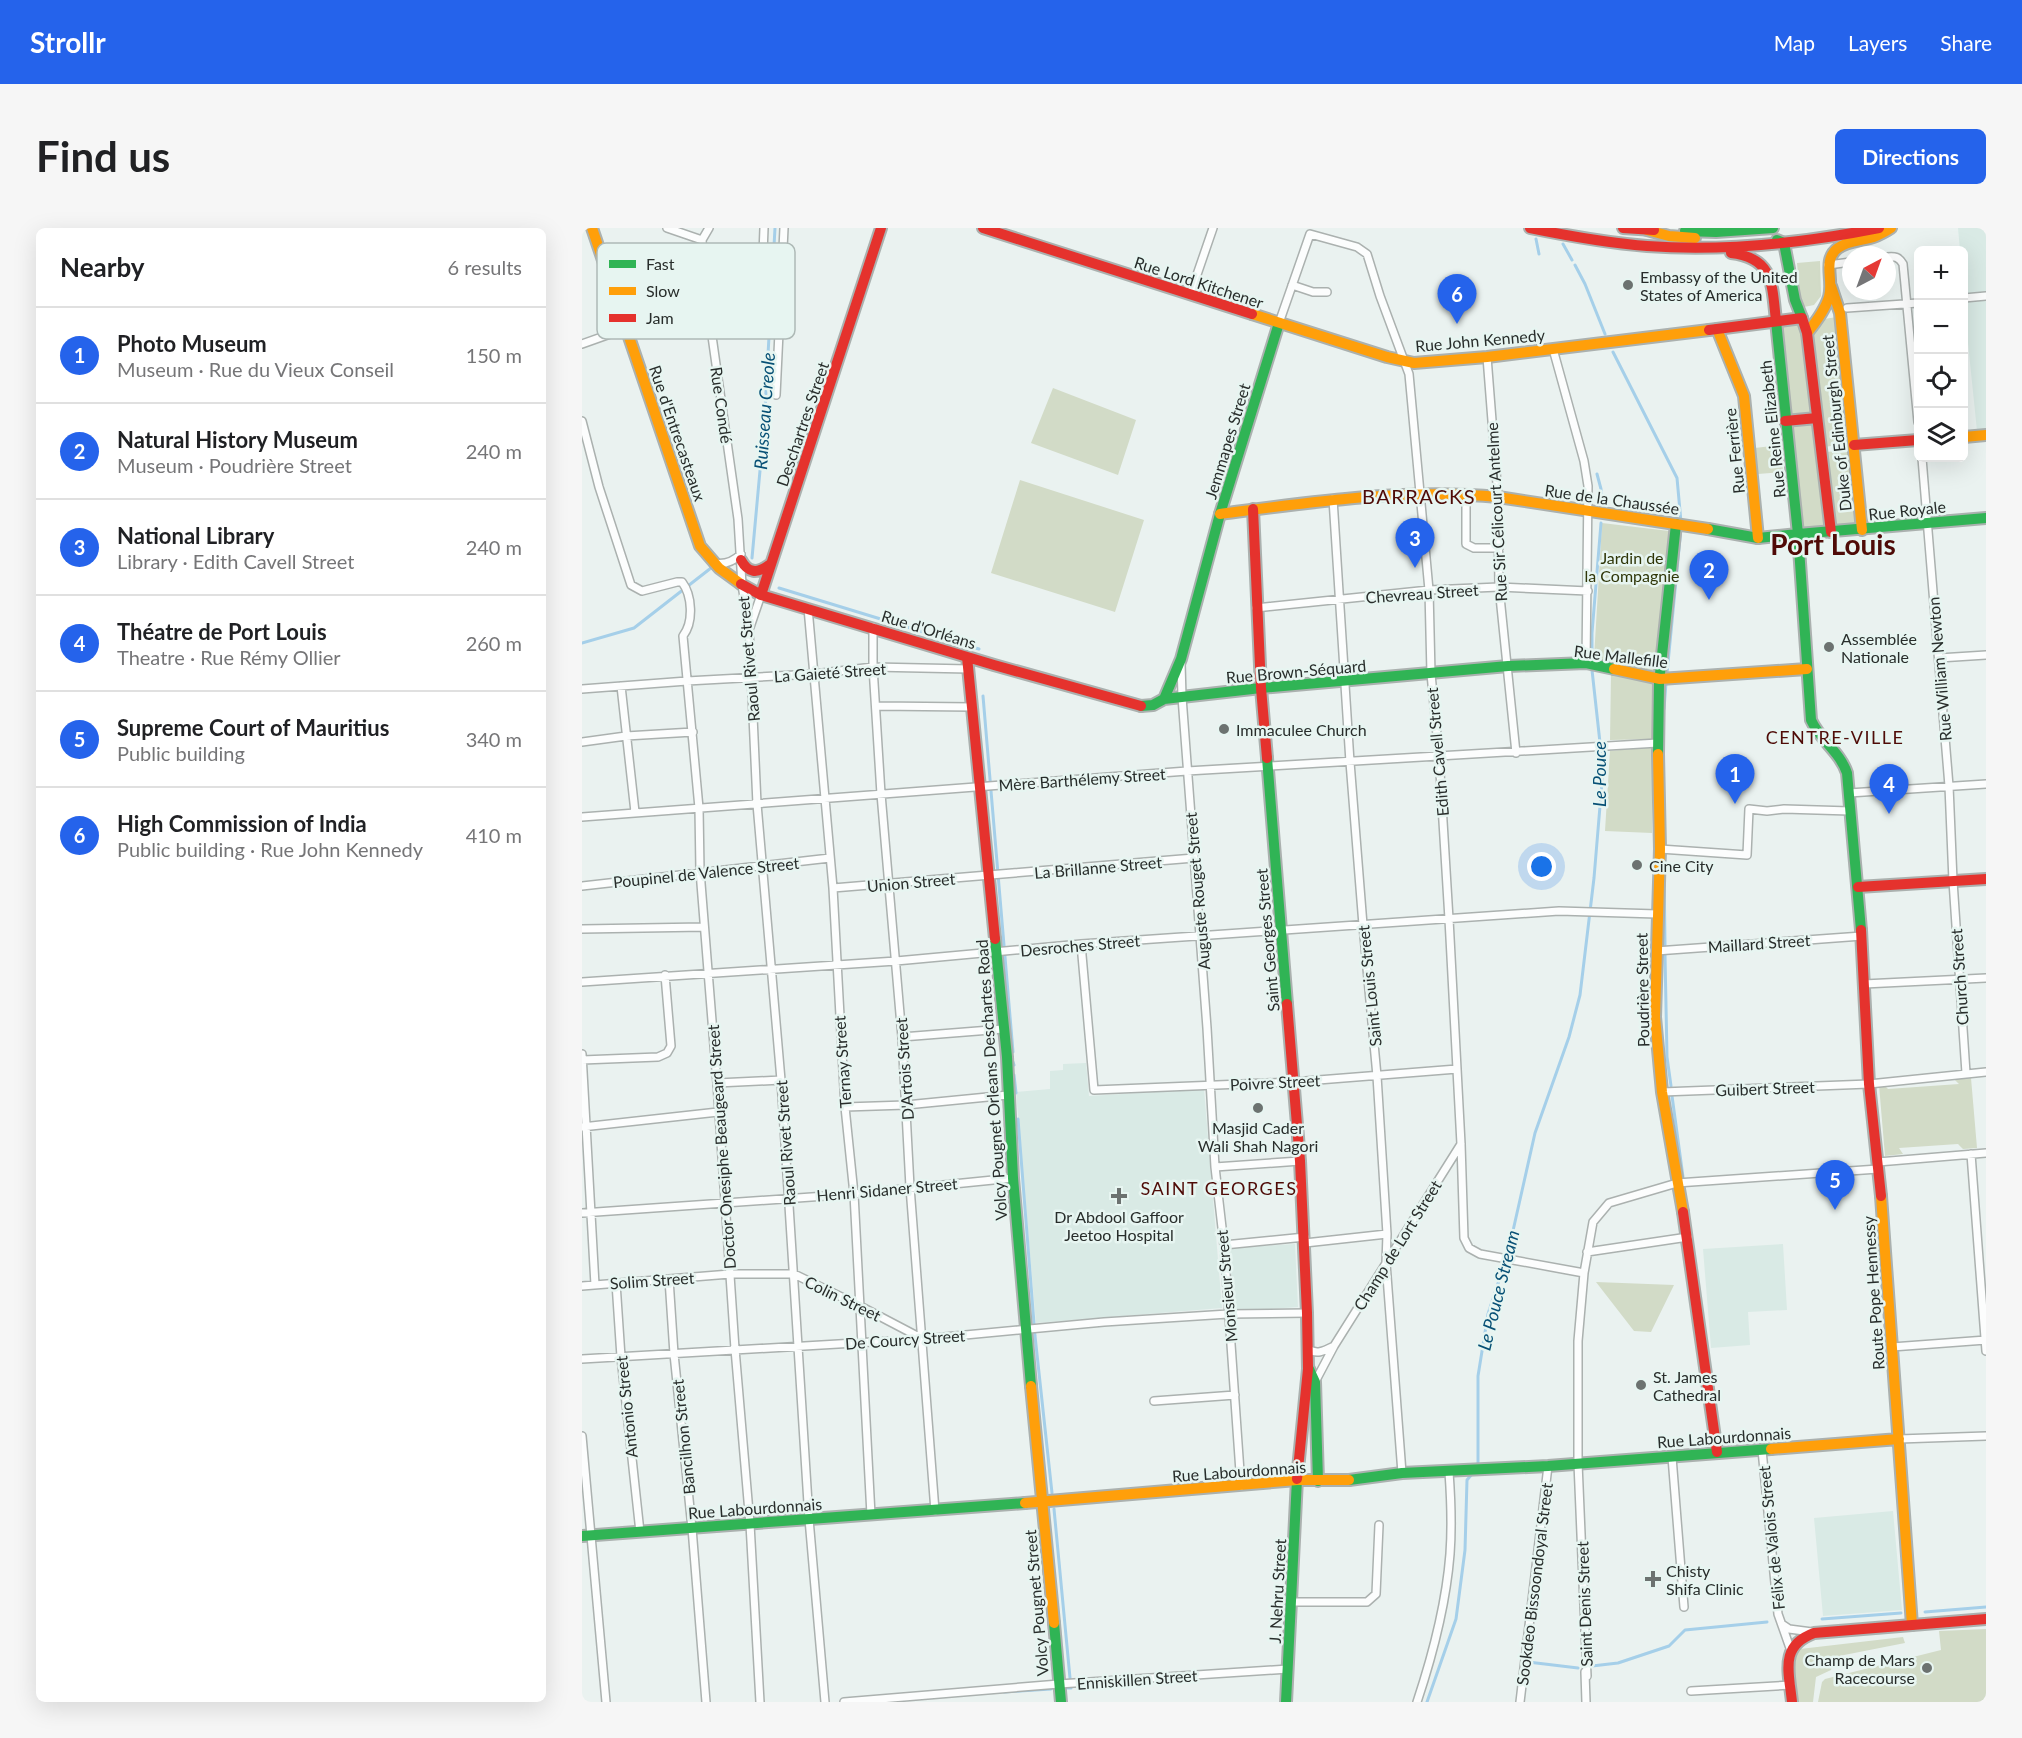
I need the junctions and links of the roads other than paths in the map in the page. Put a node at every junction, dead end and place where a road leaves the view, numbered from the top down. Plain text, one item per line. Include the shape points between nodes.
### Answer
1 (592, 228) edge
2 (667, 228) edge
3 (709, 228) edge
4 (764, 228) edge
5 (784, 228) edge
6 (881, 228) edge
7 (983, 228) edge
8 (1213, 228) edge
9 (1530, 228) edge
10 (1623, 228) edge
11 (1773, 228) edge
12 (1879, 228) edge
13 (1891, 228) edge
14 (1647, 230) junction
15 (1310, 234) joint
16 (702, 240) junction
17 (597, 243) edge
18 (702, 243) edge
19 (763, 243) edge
20 (783, 243) edge
21 (1784, 243) junction
22 (1666, 247) junction
23 (1896, 257) edge
24 (1842, 263) edge
25 (1827, 265) junction
26 (1292, 285) junction
27 (1831, 286) junction
28 (1327, 292) dead end
29 (1190, 295) junction
30 (1986, 296) edge
31 (1968, 298) edge
32 (1914, 303) edge
33 (1908, 304) junction
34 (1843, 310) junction
35 (1822, 313) junction
36 (1802, 318) junction
37 (1776, 321) junction
38 (1279, 323) junction
39 (1718, 329) junction
40 (1807, 333) junction
41 (597, 339) edge
42 (631, 339) edge
43 (713, 339) edge
44 (779, 339) edge
45 (582, 344) edge
46 (1555, 349) junction
47 (1487, 357) junction
48 (1406, 361) junction
49 (776, 395) dead end
50 (1917, 408) edge
51 (1817, 418) junction
52 (582, 421) edge
53 (1785, 421) junction
54 (1986, 435) edge
55 (1968, 437) edge
56 (1914, 440) edge
57 (1854, 445) junction
58 (1922, 462) edge
59 (1466, 494) junction
60 (1420, 495) junction
61 (1498, 497) junction
62 (1333, 499) junction
63 (1253, 509) junction
64 (1588, 512) junction
65 (1220, 514) junction
66 (1986, 518) edge
67 (1680, 524) junction
68 (1928, 524) junction
69 (1862, 530) junction
70 (1831, 532) junction
71 (1798, 534) junction
72 (1758, 538) junction
73 (700, 546) joint
74 (1499, 548) junction
75 (741, 557) junction
76 (712, 563) junction
77 (770, 565) junction
78 (742, 585) junction
79 (1499, 588) junction
80 (1429, 590) junction
81 (1588, 591) junction
82 (761, 595) junction
83 (1340, 600) junction
84 (808, 608) junction
85 (1257, 608) junction
86 (873, 627) junction
87 (749, 628) junction
88 (1986, 655) edge
89 (967, 657) junction
90 (1939, 658) junction
91 (1181, 659) junction
92 (1586, 663) junction
93 (990, 664) junction
94 (1508, 666) junction
95 (873, 667) junction
96 (969, 669) junction
97 (1807, 669) junction
98 (814, 674) junction
99 (1431, 674) junction
100 (751, 678) junction
101 (1660, 679) junction
102 (687, 681) junction
103 (1345, 681) junction
104 (621, 686) junction
105 (972, 688) junction
106 (1262, 688) junction
107 (582, 689) edge
108 (1182, 697) junction
109 (1164, 699) junction
110 (876, 706) junction
111 (973, 707) junction
112 (693, 732) junction
113 (626, 736) junction
114 (582, 742) edge
115 (1658, 743) junction
116 (1516, 753) junction
117 (1439, 756) junction
118 (1350, 762) junction
119 (1269, 767) junction
120 (1187, 771) junction
121 (1986, 784) edge
122 (1949, 786) junction
123 (981, 787) junction
124 (1849, 793) junction
125 (881, 794) junction
126 (824, 799) junction
127 (758, 804) junction
128 (699, 808) junction
129 (1850, 811) junction
130 (635, 812) junction
131 (582, 817) edge
132 (1664, 849) junction
133 (830, 858) junction
134 (1194, 858) junction
135 (762, 866) junction
136 (700, 871) junction
137 (989, 875) junction
138 (1986, 879) edge
139 (1953, 881) junction
140 (889, 884) junction
141 (582, 885) edge
142 (1858, 887) junction
143 (833, 888) junction
144 (1657, 914) junction
145 (1449, 919) junction
146 (1363, 925) junction
147 (704, 927) junction
148 (582, 929) edge
149 (1281, 930) junction
150 (1201, 936) junction
151 (1862, 936) junction
152 (1081, 944) junction
153 (996, 951) junction
154 (1656, 951) junction
155 (896, 961) junction
156 (836, 964) junction
157 (773, 969) junction
158 (708, 974) junction
159 (665, 975) junction
160 (1986, 978) edge
161 (1959, 979) junction
162 (582, 982) edge
163 (1864, 984) junction
164 (1003, 1029) junction
165 (902, 1037) junction
166 (582, 1054) edge
167 (582, 1060) edge
168 (1457, 1069) junction
169 (1986, 1072) edge
170 (1966, 1073) junction
171 (1377, 1076) junction
172 (781, 1080) junction
173 (1293, 1082) junction
174 (717, 1083) junction
175 (1869, 1084) junction
176 (1210, 1086) junction
177 (1662, 1092) junction
178 (1008, 1095) junction
179 (906, 1105) junction
180 (845, 1107) junction
181 (718, 1112) junction
182 (584, 1127) edge
183 (1461, 1144) junction
184 (1986, 1153) edge
185 (1971, 1154) junction
186 (1300, 1161) junction
187 (1878, 1165) junction
188 (1215, 1167) junction
189 (1013, 1178) junction
190 (1677, 1183) junction
191 (910, 1187) junction
192 (854, 1194) junction
193 (788, 1197) junction
194 (724, 1202) junction
195 (586, 1213) edge
196 (1387, 1234) junction
197 (1688, 1237) junction
198 (1305, 1240) junction
199 (1224, 1245) junction
200 (1587, 1252) junction
201 (1386, 1263) junction
202 (1584, 1273) junction
203 (729, 1274) junction
204 (794, 1274) junction
205 (669, 1279) junction
206 (616, 1282) junction
207 (595, 1285) junction
208 (582, 1286) edge
209 (860, 1306) junction
210 (1307, 1313) junction
211 (1228, 1314) junction
212 (1028, 1329) junction
213 (923, 1339) junction
214 (1986, 1340) edge
215 (861, 1342) junction
216 (1334, 1346) junction
217 (797, 1347) junction
218 (1892, 1347) junction
219 (735, 1349) junction
220 (1308, 1349) junction
221 (1986, 1351) edge
222 (674, 1353) junction
223 (621, 1357) junction
224 (582, 1359) edge
225 (1308, 1369) junction
226 (1315, 1382) junction
227 (1235, 1395) junction
228 (1154, 1401) dead end
229 (1303, 1426) junction
230 (1317, 1426) junction
231 (582, 1436) edge
232 (1986, 1436) edge
233 (1899, 1439) junction
234 (582, 1442) edge
235 (1762, 1450) junction
236 (1717, 1452) junction
237 (1672, 1457) junction
238 (1578, 1463) junction
239 (1548, 1466) junction
240 (1449, 1472) junction
241 (1402, 1473) junction
242 (1297, 1480) junction
243 (1318, 1480) junction
244 (1241, 1486) junction
245 (1042, 1502) junction
246 (935, 1511) junction
247 (872, 1515) junction
248 (808, 1519) junction
249 (750, 1524) junction
250 (1379, 1525) dead end
251 (692, 1528) junction
252 (640, 1532) junction
253 (587, 1536) edge
254 (1292, 1602) junction
255 (1684, 1607) dead end
256 (1986, 1619) edge
257 (1783, 1625) junction
258 (1912, 1625) junction
259 (1814, 1633) junction
260 (1790, 1648) junction
261 (1288, 1669) junction
262 (1059, 1684) junction
263 (1791, 1685) junction
264 (1691, 1691) dead end
265 (606, 1702) edge
266 (705, 1702) edge
267 (760, 1702) edge
268 (825, 1702) edge
269 (844, 1702) edge
270 (1061, 1702) edge
271 (1286, 1702) edge
272 (1417, 1702) edge
273 (1520, 1702) edge
274 (1586, 1702) edge
275 (1792, 1702) edge

1 - 17 main road, Rue d'Entrecasteaux
2 - 16 street
3 - 16 street
4 - 19 street
5 - 20 street
6 - 77 main road, Deschartres Street
7 - 29 main road, Rue Lord Kitchener
8 - 29 street
9 - 22 main road
10 - 14 main road
11 - 14 main road via 1716,232
12 - 21 main road
13 - 25 main road via 1837,249
14 - 21 main road via 1683,238 1765,237
15 - 26 street, Jemmapes Street
15 - 48 street, Edith Cavell Street via 1357,247 1367,254
16 - 18 street, Rue Condé
21 - 22 main road
21 - 36 main road via 1794,298
22 - 37 main road, Rue Reine Elizabeth via 1694,254 1742,253 1759,260 1773,289
23 - 33 street via 1903,264
24 - 25 street
25 - 27 main road, Duke of Edinburgh Street
26 - 28 street
26 - 38 street, Jemmapes Street
27 - 34 main road, Duke of Edinburgh Street
27 - 35 main road
29 - 38 main road, Rue Lord Kitchener
30 - 31 street
32 - 33 street
33 - 34 street
33 - 50 street
34 - 35 main road
34 - 57 main road, Duke of Edinburgh Street
35 - 40 main road
36 - 37 main road
36 - 40 main road
37 - 39 main road
37 - 53 main road, Rue Reine Elizabeth
38 - 48 main road, Rue Lord Kitchener
38 - 65 main road, Jemmapes Street
39 - 46 main road, Rue John Kennedy
39 - 72 main road, Rue Ferrière via 1744,396
40 - 51 main road
41 - 45 street
42 - 73 main road, Rue d'Entrecasteaux
43 - 75 street, Rue Condé
44 - 49 street
46 - 47 main road, Rue John Kennedy
46 - 64 street via 1584,461
47 - 48 main road, Rue John Kennedy
47 - 61 street, Rue Sir Célicourt Antelme
48 - 60 street, Edith Cavell Street
51 - 53 main road
51 - 70 main road
52 - 102 street, Doctor Onesiphe Beaugeard Street via 631,585 642,591 677,582 684,584 691,618 683,636
53 - 71 main road, Rue Reine Elizabeth
54 - 55 main road
56 - 57 main road
57 - 69 main road, Duke of Edinburgh Street
58 - 68 street, Rue William Newton
59 - 60 main road, Rue de la Chaussée
59 - 61 main road, Rue de la Chaussée
59 - 74 street via 1466,544 1474,548
60 - 62 main road, Rue de la Chaussée
60 - 80 street, Edith Cavell Street
61 - 64 main road, Rue de la Chaussée
61 - 74 street, Rue Sir Célicourt Antelme
62 - 63 main road, Rue de la Chaussée
62 - 83 street, Saint Louis Street
63 - 65 main road, Rue de la Chaussée
63 - 85 main road, Saint Georges Street
64 - 67 main road, Rue de la Chaussée
64 - 81 street
65 - 91 main road, Jemmapes Street
66 - 68 main road, Rue Royale
67 - 72 main road, Rue de la Chaussée
67 - 101 main road, Poudrière Street
68 - 69 main road, Rue Royale
68 - 90 street, Rue William Newton
69 - 70 main road, Rue Royale
70 - 71 main road, Rue Royale
71 - 72 main road, Rue de la Chaussée
71 - 97 main road, Rue Reine Elizabeth
73 - 76 main road, Rue d'Orléans
74 - 79 street, Rue Sir Célicourt Antelme
75 - 76 street via 733,562
75 - 77 main road via 747,570 754,573
75 - 78 street, Rue Condé
76 - 78 main road, Rue d'Orléans
77 - 82 main road, Deschartres Street
78 - 82 main road, Rue d'Orléans
78 - 87 street, Raoul Rivet Street
79 - 80 street, Chevreau Street
79 - 81 street, Chevreau Street
79 - 94 street, Rue Sir Célicourt Antelme
80 - 83 street, Chevreau Street
80 - 99 street, Edith Cavell Street
81 - 92 street
82 - 84 main road, Rue d'Orléans
82 - 87 street, Deschartres Street
83 - 85 street, Chevreau Street
83 - 103 street, Saint Louis Street
84 - 86 main road, Rue d'Orléans
84 - 98 street, Ternay Street
85 - 106 main road, Saint Georges Street
86 - 89 main road, Rue d'Orléans
86 - 95 street, D'Artois Street
87 - 100 street, Raoul Rivet Street
88 - 90 street
89 - 93 main road, Rue d'Orléans
89 - 96 main road, Volcy Pougnet Orleans Deschartes Road
90 - 122 street, Rue William Newton
91 - 108 street, Jemmapes Street
91 - 109 main road, Jemmapes Street
92 - 94 main road, Rue Mallefille
92 - 101 main road, Rue Mallefille
93 - 105 main road via 978,670 972,678
93 - 109 main road, Rue d'Orléans via 1140,706
94 - 99 main road, Rue Mallefille
94 - 116 street, Rue Sir Célicourt Antelme
95 - 96 street, La Gaieté Street
95 - 98 street, La Gaieté Street
95 - 110 street, D'Artois Street
96 - 105 main road, Volcy Pougnet Orleans Deschartes Road
97 - 101 main road, Rue Mallefille
97 - 124 main road, Route Pope Hennessy via 1814,730 1841,759
98 - 100 street, La Gaieté Street
98 - 126 street, Ternay Street
99 - 103 main road, Rue Brown-Séquard
99 - 117 street, Edith Cavell Street
100 - 102 street, La Gaieté Street
100 - 127 street, Raoul Rivet Street
101 - 115 main road, Poudrière Street
102 - 104 street, La Gaieté Street
102 - 112 street, Doctor Onesiphe Beaugeard Street
103 - 106 main road, Rue Brown-Séquard
103 - 118 street, Saint Louis Street
104 - 107 street, La Gaieté Street
104 - 113 street
105 - 111 main road, Volcy Pougnet Orleans Deschartes Road
106 - 108 main road, Rue Brown-Séquard
106 - 119 main road, Saint Georges Street
108 - 109 main road, Rue Brown-Séquard
108 - 120 street, Auguste Rouget Street
110 - 111 street
110 - 125 street, D'Artois Street
111 - 123 main road, Volcy Pougnet Orleans Deschartes Road
112 - 113 street
112 - 128 street, Doctor Onesiphe Beaugeard Street
113 - 114 street
113 - 130 street
115 - 116 street, Mère Barthélemy Street
115 - 132 main road, Poudrière Street
116 - 117 street, Mère Barthélemy Street
117 - 118 street, Mère Barthélemy Street
117 - 145 street, Edith Cavell Street
118 - 119 street, Mère Barthélemy Street
118 - 146 street, Saint Louis Street
119 - 120 street, Mère Barthélemy Street
119 - 149 main road, Saint Georges Street
120 - 123 street, Mère Barthélemy Street
120 - 134 street, Auguste Rouget Street
121 - 122 street
122 - 124 street
122 - 139 street, Rue William Newton
123 - 125 street, Mère Barthélemy Street
123 - 137 main road, Volcy Pougnet Orleans Deschartes Road
124 - 129 main road, Route Pope Hennessy
125 - 126 street, Mère Barthélemy Street
125 - 140 street, D'Artois Street
126 - 127 street, Mère Barthélemy Street
126 - 133 street, Ternay Street
127 - 128 street, Mère Barthélemy Street
127 - 135 street, Raoul Rivet Street
128 - 130 street, Mère Barthélemy Street
128 - 136 street, Doctor Onesiphe Beaugeard Street
129 - 132 street via 1749,809 1747,855
129 - 142 main road, Route Pope Hennessy
130 - 131 street, Mère Barthélemy Street
132 - 144 main road, Poudrière Street
133 - 135 street, Poupinel de Valence Street
133 - 143 street, Ternay Street
134 - 137 street, La Brillanne Street
134 - 150 street, Auguste Rouget Street
135 - 136 street, Poupinel de Valence Street
135 - 157 street, Raoul Rivet Street
136 - 141 street, Poupinel de Valence Street
136 - 147 street, Doctor Onesiphe Beaugeard Street
137 - 140 street, Union Street
137 - 153 main road, Volcy Pougnet Orleans Deschartes Road
138 - 139 main road
139 - 142 main road
139 - 161 street, Church Street
140 - 143 street, Union Street
140 - 155 street, D'Artois Street
142 - 151 main road, Route Pope Hennessy
143 - 156 street, Ternay Street
144 - 145 street, Desroches Street via 1578,910
144 - 154 main road, Poudrière Street
145 - 146 street, Desroches Street
145 - 168 street, Edith Cavell Street
146 - 149 street, Desroches Street
146 - 171 street, Saint Louis Street
147 - 148 street
147 - 158 street, Doctor Onesiphe Beaugeard Street
149 - 150 street, Desroches Street
149 - 173 main road, Saint Georges Street
150 - 152 street, Desroches Street
150 - 176 street, Auguste Rouget Street
151 - 154 street, Maillard Street
151 - 163 main road, Route Pope Hennessy
152 - 153 street, Desroches Street
152 - 176 street, Poivre Street via 1094,1090
153 - 155 street, Desroches Street
153 - 164 main road, Volcy Pougnet Orleans Deschartes Road
154 - 177 main road, Poudrière Street via 1655,1017
155 - 156 street, Desroches Street
155 - 165 street, D'Artois Street
156 - 157 street, Desroches Street
156 - 180 street, Ternay Street
157 - 158 street, Desroches Street
157 - 172 street, Raoul Rivet Street
158 - 159 street, Desroches Street
158 - 174 street, Doctor Onesiphe Beaugeard Street
159 - 162 street, Desroches Street
159 - 167 street via 671,1046 667,1053 658,1057
160 - 161 street
161 - 163 street
161 - 170 street, Church Street
163 - 175 main road, Route Pope Hennessy
164 - 165 street
164 - 178 main road, Volcy Pougnet Orleans Deschartes Road
165 - 179 street, D'Artois Street
166 - 167 street
167 - 182 street
168 - 171 street, Poivre Street
168 - 183 street, Edith Cavell Street
169 - 170 street, Guibert Street
170 - 175 street, Guibert Street
171 - 173 street, Poivre Street
171 - 196 street, Saint Louis Street
172 - 174 street
172 - 193 street, Raoul Rivet Street
173 - 176 street, Poivre Street
173 - 186 main road, Saint Georges Street
174 - 181 street, Doctor Onesiphe Beaugeard Street
175 - 177 street, Guibert Street
175 - 187 main road, Route Pope Hennessy
176 - 188 street, Monsieur Street
177 - 190 main road, Poudrière Street
178 - 179 street
178 - 189 main road, Volcy Pougnet Orleans Deschartes Road
179 - 180 street
179 - 191 street, D'Artois Street
180 - 192 street, Ternay Street
181 - 182 street
181 - 194 street, Doctor Onesiphe Beaugeard Street
182 - 195 street
183 - 201 street, Champ de Lort Street
183 - 202 street, Edith Cavell Street via 1466,1244 1474,1252
184 - 185 street, Saint Denis Street
185 - 187 street, Saint Denis Street
185 - 214 street
186 - 188 street
186 - 198 main road, Saint Georges Street
187 - 190 street, Saint Denis Street
187 - 218 main road, Route Pope Hennessy
188 - 199 street, Monsieur Street
189 - 191 street, Henri Sidaner Street
189 - 212 main road, Volcy Pougnet Orleans Deschartes Road
190 - 197 main road, Poudrière Street
190 - 200 street, Saint Denis Street via 1610,1203 1593,1222
191 - 192 street, Henri Sidaner Street
191 - 213 street, D'Artois Street
192 - 193 street, Henri Sidaner Street
192 - 209 street, Ternay Street
193 - 194 street, Henri Sidaner Street
193 - 204 street, Raoul Rivet Street
194 - 195 street, Henri Sidaner Street
194 - 203 street, Doctor Onesiphe Beaugeard Street
195 - 207 street
196 - 198 street
196 - 201 street, Saint Louis Street
197 - 200 street
197 - 236 main road, Poudrière Street
198 - 199 street
198 - 210 main road, Saint Georges Street
199 - 211 street, Monsieur Street
200 - 202 street, Saint Denis Street
201 - 216 street, Champ de Lort Street
201 - 241 street, Saint Louis Street
202 - 238 street, Saint Denis Street via 1578,1341
203 - 204 street, Solim Street
203 - 205 street, Solim Street
203 - 219 street, Doctor Onesiphe Beaugeard Street
204 - 209 street, Colin Street
204 - 217 street, Raoul Rivet Street
205 - 206 street, Solim Street
205 - 222 street, Bancilhon Street
206 - 207 street, Solim Street
206 - 223 street, Antonio Street
207 - 208 street, Solim Street
209 - 213 street, Colin Street
209 - 215 street, Ternay Street
210 - 211 street, De Courcy Street
210 - 220 main road, Saint Georges Street
211 - 212 street, De Courcy Street
211 - 227 street, Monsieur Street
212 - 213 street, De Courcy Street
212 - 245 main road, Volcy Pougnet Orleans Deschartes Road
213 - 215 street, De Courcy Street
213 - 246 street, D'Artois Street
214 - 218 street
214 - 221 street
215 - 217 street, De Courcy Street
215 - 247 street, Ternay Street
216 - 220 street via 1320,1353
216 - 226 street, Champ de Lort Street
217 - 219 street, De Courcy Street
217 - 248 street, Raoul Rivet Street
218 - 233 main road, Route Pope Hennessy
219 - 222 street, De Courcy Street
219 - 249 street, Doctor Onesiphe Beaugeard Street
220 - 225 main road, Saint Georges Street
222 - 223 street, De Courcy Street
222 - 251 street, Bancilhon Street
223 - 224 street, De Courcy Street
223 - 252 street, Antonio Street
225 - 226 main road, Saint Georges Street
225 - 229 main road, Saint Georges Street
226 - 230 main road, Saint Georges Street
227 - 228 street
227 - 244 street, Monsieur Street
229 - 230 main road
229 - 242 main road, Saint Georges Street
230 - 243 main road, Saint Georges Street
231 - 234 street
232 - 233 street
233 - 235 main road, Rue Labourdonnais
233 - 258 main road, Route Pope Hennessy
234 - 253 street
235 - 236 main road, Rue Labourdonnais
235 - 257 street, Félix de Valois Street via 1778,1614
236 - 237 main road, Rue Labourdonnais
237 - 238 main road, Rue Labourdonnais
237 - 255 street
238 - 238 street, Saint Denis Street via 1587,1676 1586,1660
238 - 239 main road, Rue Labourdonnais
238 - 274 street, Saint Denis Street
239 - 240 main road, Rue Labourdonnais
239 - 273 street, Sookdeo Bissoondoyal Street
240 - 241 main road, Rue Labourdonnais
240 - 272 street via 1450,1554 1441,1619
241 - 243 main road, Rue Labourdonnais
242 - 243 main road, Rue Labourdonnais
242 - 244 main road, Rue Labourdonnais
242 - 254 main road, J. Nehru Street
244 - 245 main road, Rue Labourdonnais
245 - 246 main road, Rue Labourdonnais
245 - 262 main road, Volcy Pougnet Street
246 - 247 main road, Rue Labourdonnais
247 - 248 main road, Rue Labourdonnais
248 - 249 main road, Rue Labourdonnais
248 - 268 street, Raoul Rivet Street
249 - 251 main road, Rue Labourdonnais
249 - 267 street, Doctor Onesiphe Beaugeard Street
250 - 254 street via 1376,1594 1372,1599
251 - 252 main road, Rue Labourdonnais
251 - 266 street, Bancilhon Street
252 - 253 main road, Rue Labourdonnais
253 - 265 street
254 - 261 main road, J. Nehru Street
256 - 258 main road
257 - 259 street, Félix de Valois Street
257 - 260 street, Félix de Valois Street
258 - 259 main road
259 - 260 main road via 1799,1638
260 - 263 main road
261 - 262 street, Enniskillen Street
261 - 271 main road, J. Nehru Street
262 - 269 street, Enniskillen Street
262 - 270 main road, Volcy Pougnet Street
263 - 264 street
263 - 275 main road

